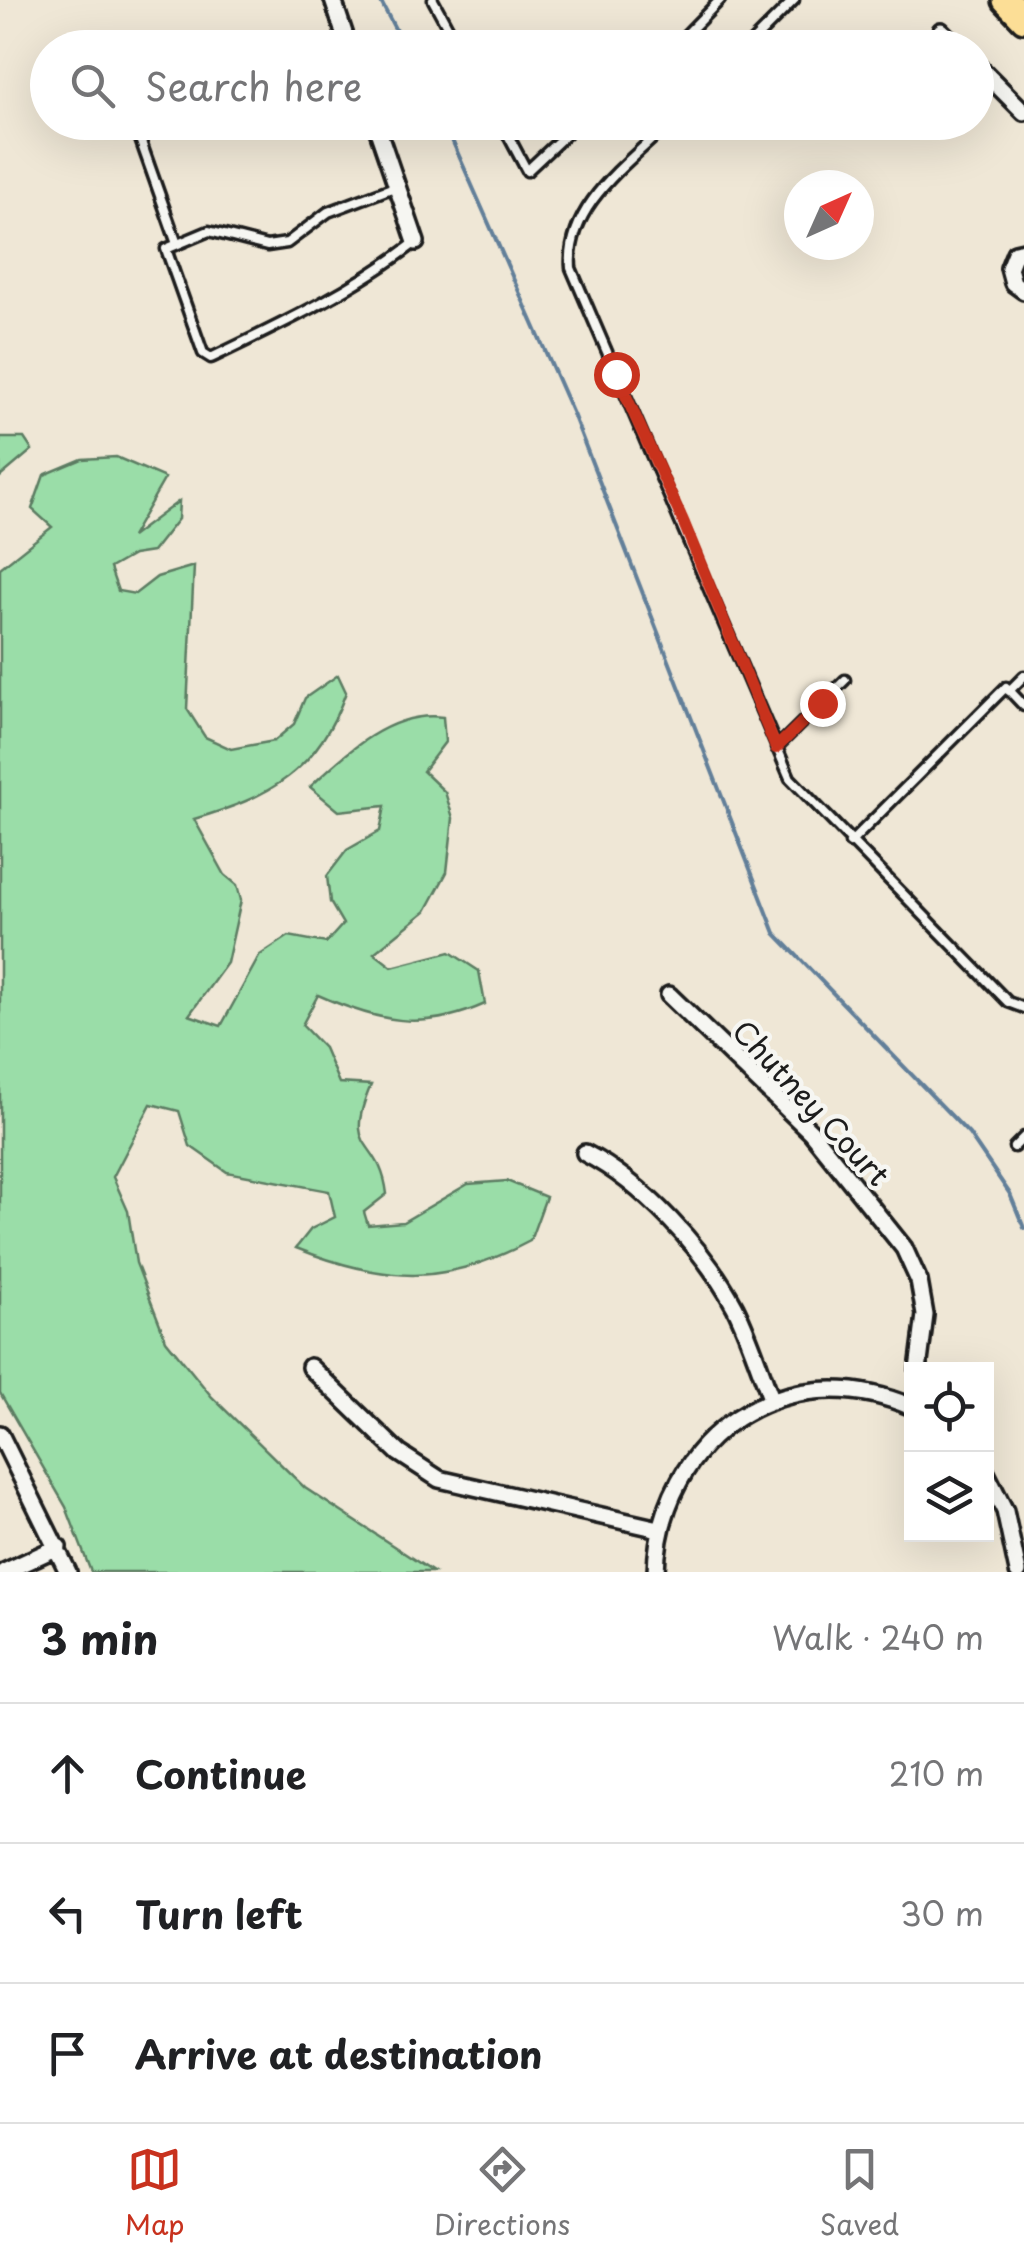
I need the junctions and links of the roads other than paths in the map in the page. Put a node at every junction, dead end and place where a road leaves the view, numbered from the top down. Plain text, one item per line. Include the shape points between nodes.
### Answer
1 (333, 0) edge
2 (433, 0) edge
3 (720, 0) edge
4 (794, 0) edge
5 (1006, 0) edge
6 (1024, 19) edge
7 (344, 30) edge
8 (449, 30) edge
9 (691, 30) edge
10 (764, 30) edge
11 (994, 82) edge
12 (1024, 112) edge
13 (140, 140) edge
14 (381, 140) edge
15 (510, 140) edge
16 (560, 140) edge
17 (653, 140) edge
18 (397, 186) junction
19 (416, 242) joint
20 (177, 244) junction
21 (1024, 251) edge
22 (1024, 291) edge
23 (1024, 676) edge
24 (845, 680) dead end
25 (1009, 691) junction
26 (1024, 706) edge
27 (776, 748) junction
28 (850, 844) junction
29 (669, 995) dead end
30 (1024, 1008) edge
31 (1024, 1137) edge
32 (1014, 1147) dead end
33 (585, 1153) dead end
34 (919, 1362) edge
35 (310, 1366) dead end
36 (772, 1401) junction
37 (904, 1405) edge
38 (0, 1434) edge
39 (994, 1490) edge
40 (659, 1529) junction
41 (58, 1547) junction
42 (4, 1572) edge
43 (68, 1572) edge
44 (656, 1572) edge
45 (1018, 1572) edge

1 - 7 street
2 - 8 lane
3 - 9 lane
4 - 10 lane
5 - 6 main road
11 - 12 street
13 - 20 lane
14 - 18 street
15 - 16 lane via 528,171
17 - 27 lane via 581,214 571,238 570,268
18 - 19 street
18 - 20 lane via 328,212 287,244 266,246 209,231
19 - 20 lane via 374,274 211,358 203,353 166,249
21 - 22 street via 1015,253 1008,268
23 - 25 lane
24 - 27 lane
25 - 26 lane
25 - 28 lane
27 - 28 lane via 799,790
28 - 30 lane via 1008,1002
29 - 34 street, Chutney Court via 802,1122 904,1248 926,1316
31 - 32 lane
33 - 36 street via 639,1187 718,1281
35 - 40 street via 399,1453 440,1479
36 - 37 street via 834,1388
36 - 40 street via 705,1443 671,1493
38 - 41 street
39 - 45 street
40 - 44 street
41 - 42 street
41 - 43 street

